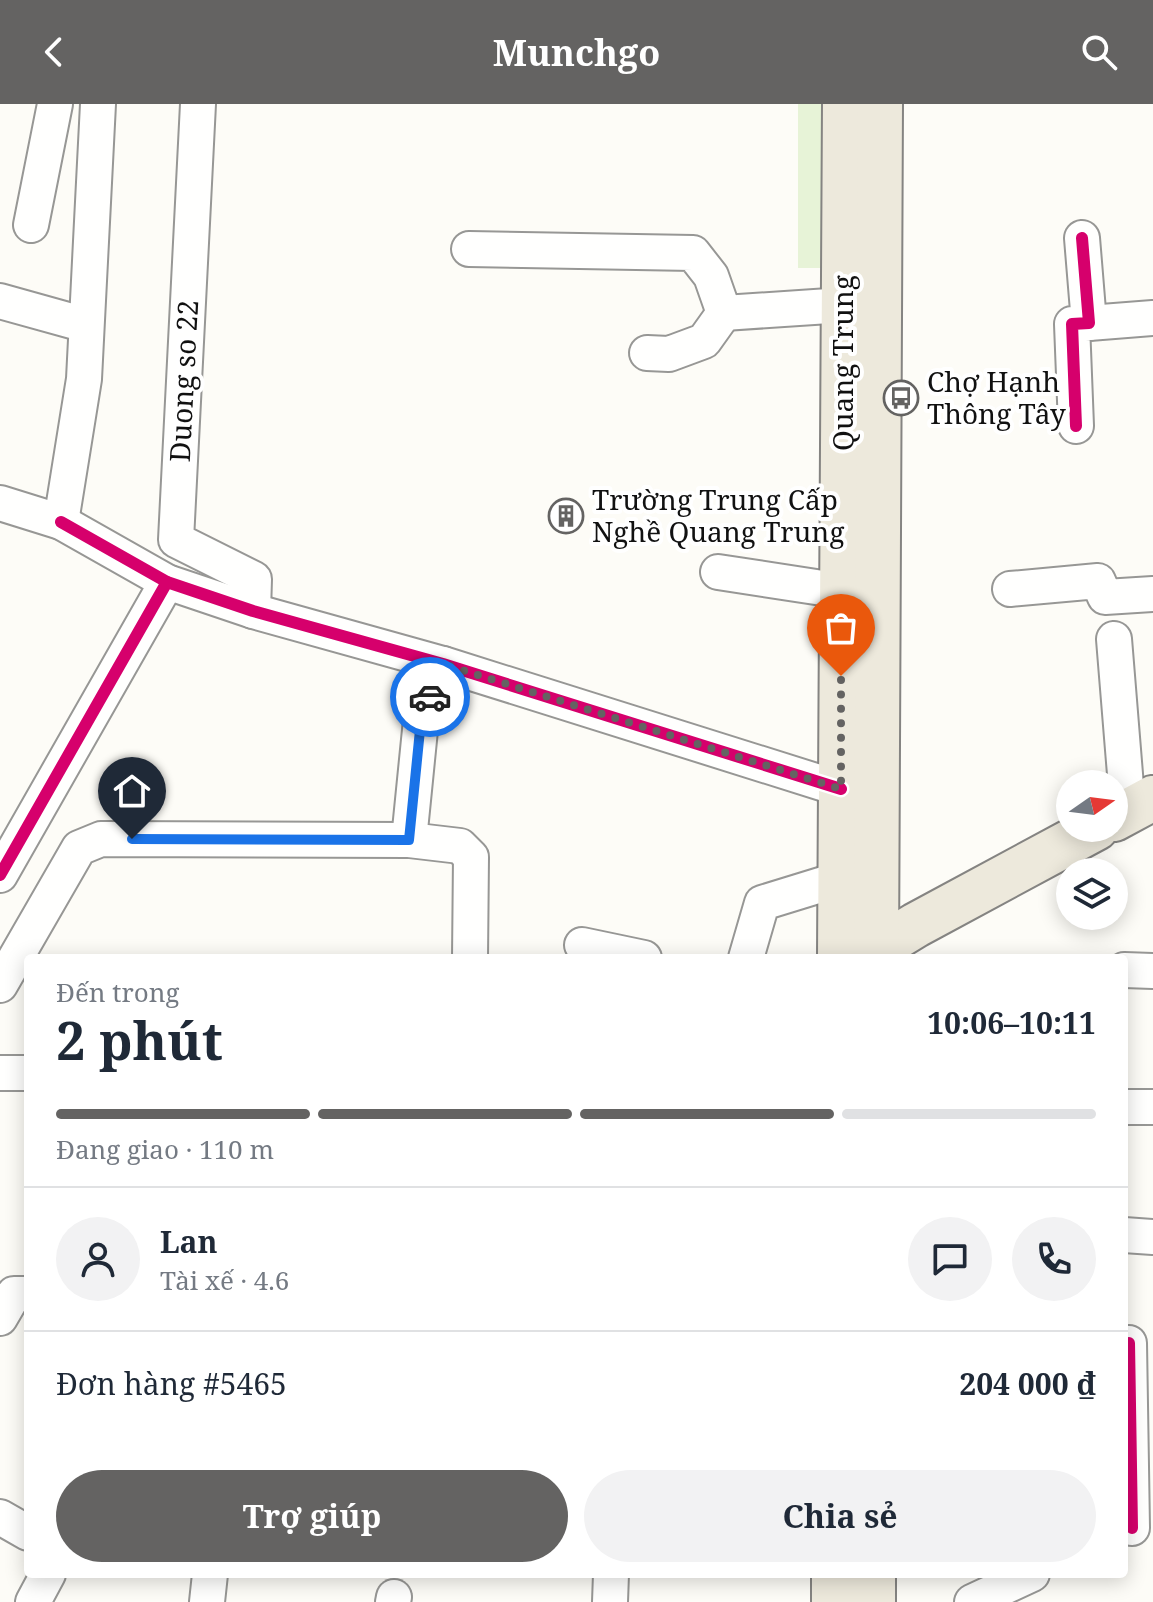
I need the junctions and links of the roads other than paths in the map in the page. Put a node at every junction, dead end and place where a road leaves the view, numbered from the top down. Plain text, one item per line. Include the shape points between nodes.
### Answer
1 (55, 104) edge
2 (98, 104) edge
3 (198, 104) edge
4 (845, 104) edge
5 (880, 104) edge
6 (31, 225) dead end
7 (1082, 238) dead end
8 (469, 249) dead end
9 (0, 301) edge
10 (861, 305) junction
11 (724, 313) junction
12 (1153, 318) edge
13 (1089, 323) junction
14 (86, 325) junction
15 (647, 353) dead end
16 (1076, 426) dead end
17 (0, 503) edge
18 (61, 522) junction
19 (718, 572) dead end
20 (167, 582) junction
21 (1010, 589) dead end
22 (842, 591) junction
23 (1153, 594) edge
24 (253, 611) junction
25 (1114, 639) dead end
26 (443, 664) junction
27 (1121, 770) edge
28 (841, 789) junction
29 (409, 840) junction
30 (1071, 842) edge
31 (0, 875) edge
32 (840, 879) junction
33 (582, 945) dead end
34 (470, 954) edge
35 (625, 954) edge
36 (747, 954) edge
37 (868, 954) edge
38 (869, 954) edge
39 (873, 954) edge
40 (1128, 970) edge
41 (1153, 971) edge
42 (0, 985) edge
43 (0, 1073) edge
44 (24, 1073) edge
45 (1128, 1107) edge
46 (1153, 1107) edge
47 (1128, 1235) edge
48 (1153, 1237) edge
49 (1129, 1343) dead end
50 (0, 1517) edge
51 (1136, 1526) edge
52 (24, 1531) edge
53 (46, 1578) edge
54 (210, 1578) edge
55 (611, 1578) edge
56 (834, 1578) edge
57 (873, 1578) edge
58 (1023, 1578) edge
59 (33, 1602) edge
60 (207, 1602) edge
61 (610, 1602) edge
62 (834, 1602) edge
63 (873, 1602) edge
64 (972, 1602) edge

1 - 6 street
2 - 14 street
3 - 24 street, Duong so 22 via 176,540 254,579
4 - 10 main road, Quang Trung
5 - 10 main road, Quang Trung
7 - 13 street
8 - 11 street via 693,253 711,276
9 - 14 street
10 - 11 street
10 - 22 main road, Quang Trung
10 - 38 main road, Quang Trung
11 - 15 street via 704,341 669,354
12 - 13 street
13 - 16 street via 1072,324
14 - 18 street via 84,379
17 - 18 street
18 - 20 street
19 - 22 street
20 - 24 street
20 - 31 street
21 - 23 street via 1098,581 1105,597
22 - 28 main road, Quang Trung
24 - 26 street
25 - 27 street
26 - 28 street
26 - 29 street via 421,720
28 - 32 main road, Quang Trung
29 - 34 street via 460,846 471,857
29 - 42 street via 101,839 79,848
30 - 39 main road via 916,925
32 - 36 street via 762,903
32 - 37 main road, Quang Trung
33 - 35 street
40 - 41 street
43 - 44 street
45 - 46 street
47 - 48 street
49 - 51 street
50 - 52 street
53 - 59 street
54 - 60 street
55 - 61 street
56 - 62 main road
57 - 63 main road
58 - 64 street

